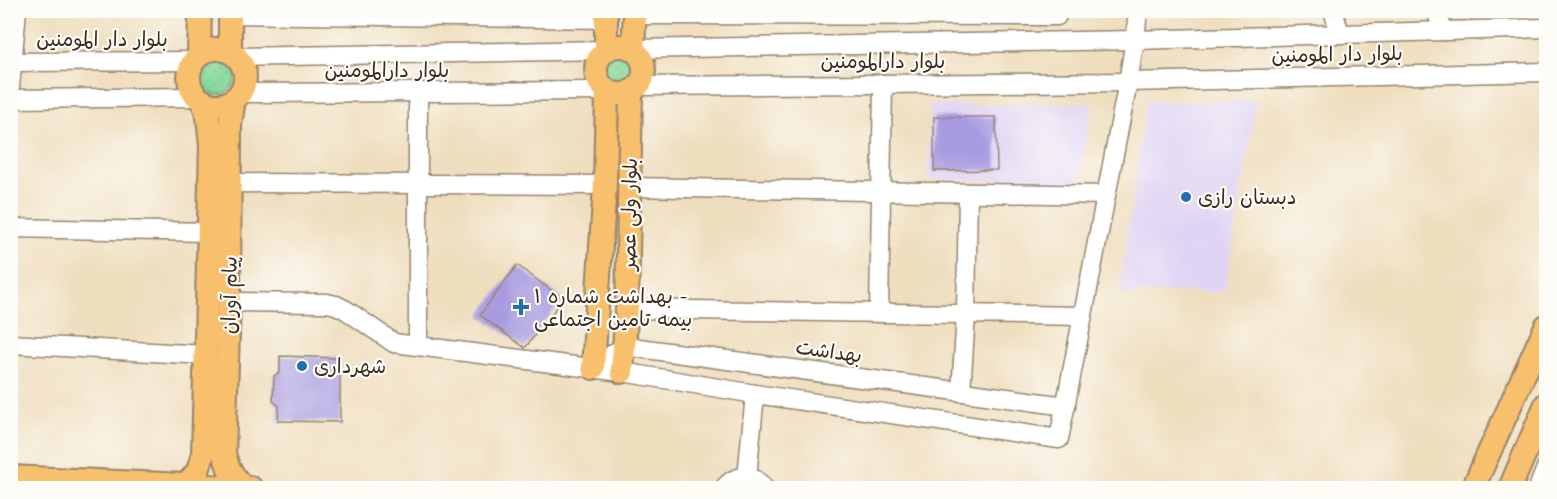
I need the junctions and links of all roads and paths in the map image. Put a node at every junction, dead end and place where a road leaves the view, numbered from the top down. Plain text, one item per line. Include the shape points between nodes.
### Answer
1 (18, 10) edge
2 (200, 10) edge
3 (1138, 10) edge
4 (1332, 10) edge
5 (1436, 10) edge
6 (230, 12) edge
7 (635, 13) edge
8 (721, 13) edge
9 (883, 13) edge
10 (1057, 13) edge
11 (416, 14) edge
12 (606, 15) edge
13 (1546, 28) edge
14 (1443, 31) junction
15 (1340, 34) junction
16 (1136, 40) junction
17 (606, 50) junction
18 (633, 50) junction
19 (233, 54) junction
20 (197, 58) junction
21 (12, 62) edge
22 (1546, 72) edge
23 (1128, 82) junction
24 (883, 84) junction
25 (10, 88) edge
26 (634, 88) junction
27 (607, 91) junction
28 (418, 92) junction
29 (237, 96) junction
30 (10, 99) edge
31 (200, 99) junction
32 (220, 127) junction
33 (230, 183) junction
34 (417, 184) junction
35 (605, 185) junction
36 (629, 187) junction
37 (881, 191) junction
38 (968, 193) junction
39 (1106, 195) junction
40 (10, 228) edge
41 (208, 232) junction
42 (229, 302) junction
43 (627, 309) junction
44 (879, 313) junction
45 (966, 314) junction
46 (1083, 316) junction
47 (1546, 326) edge
48 (10, 344) edge
49 (418, 346) junction
50 (624, 346) junction
51 (205, 355) junction
52 (593, 368) junction
53 (622, 372) junction
54 (837, 375) junction
55 (961, 392) junction
56 (755, 394) junction
57 (1546, 404) edge
58 (828, 405) junction
59 (1066, 406) junction
60 (1507, 413) junction
61 (1537, 426) junction
62 (214, 454) junction
63 (1546, 468) edge
64 (10, 477) edge
65 (747, 477) junction
66 (187, 484) junction
67 (248, 488) edge
68 (723, 489) edge
69 (764, 489) edge
70 (1473, 489) edge
71 (1510, 489) edge
72 (1538, 489) edge

1 - 21 street
2 - 20 main road
3 - 16 street
4 - 15 street
5 - 14 street
6 - 11 street
6 - 19 main road
7 - 8 street
7 - 18 main road
8 - 9 street
9 - 10 street
11 - 12 street
12 - 17 main road
13 - 14 street, بلوار دار المومنین
14 - 15 street, بلوار دار المومنین
15 - 16 street, بلوار دار المومنین
16 - 18 street, بلوار دار المومنین
16 - 23 street
17 - 18 main road via 619,45
17 - 19 street
17 - 27 main road via 595,70
18 - 26 main road via 644,71
19 - 20 main road via 214,49
19 - 29 main road via 241,63 245,78
20 - 21 street, بلوار دار المومنین
20 - 31 main road via 189,76
21 - 25 street
22 - 23 street, بلوار دار المومنین
23 - 24 street, بلوار دارالمومنین
23 - 39 street
24 - 26 street, بلوار دارالمومنین
24 - 37 street
26 - 27 main road via 615,94
26 - 36 main road, بلوار ولی عصر
27 - 28 street, بلوار دارالمومنین
27 - 35 main road, بلوار ولی عصر
28 - 29 street, بلوار دارالمومنین
28 - 34 street
29 - 31 main road via 220,105
29 - 32 main road, پیام آوران
30 - 31 street
31 - 32 main road, پیام آوران
32 - 33 main road, پیام آوران
32 - 41 main road, پیام آوران
33 - 34 street
33 - 42 main road, پیام آوران
34 - 35 street
34 - 49 street
35 - 52 main road, بلوار ولی عصر
36 - 37 street
36 - 43 main road, بلوار ولی عصر
37 - 38 street
37 - 44 street
38 - 39 street
38 - 45 street
39 - 46 street
40 - 41 street
41 - 51 main road, پیام آوران
42 - 49 street via 336,305 394,343
42 - 62 main road, پیام آوران
43 - 44 street
43 - 50 main road, بلوار ولی عصر
44 - 45 street
45 - 46 street
45 - 55 street
46 - 59 street
47 - 60 main road
48 - 51 street
49 - 52 street
50 - 52 street
50 - 53 main road, بلوار ولی عصر
50 - 54 street, بهداشت
51 - 62 main road, پیام آوران
52 - 53 street
53 - 56 street
54 - 55 street, بهداشت
54 - 58 street via 846,384 845,395 836,404
55 - 59 street, بهداشت
56 - 58 street
56 - 65 street
57 - 61 main road
58 - 59 street via 1059,439
60 - 61 main road via 1514,429 1530,431
60 - 70 main road
61 - 71 main road
62 - 66 main road, پیام آوران
62 - 67 main road, پیام آوران
63 - 72 street
64 - 66 main road
65 - 68 street via 731,480
65 - 69 street
66 - 67 main road

